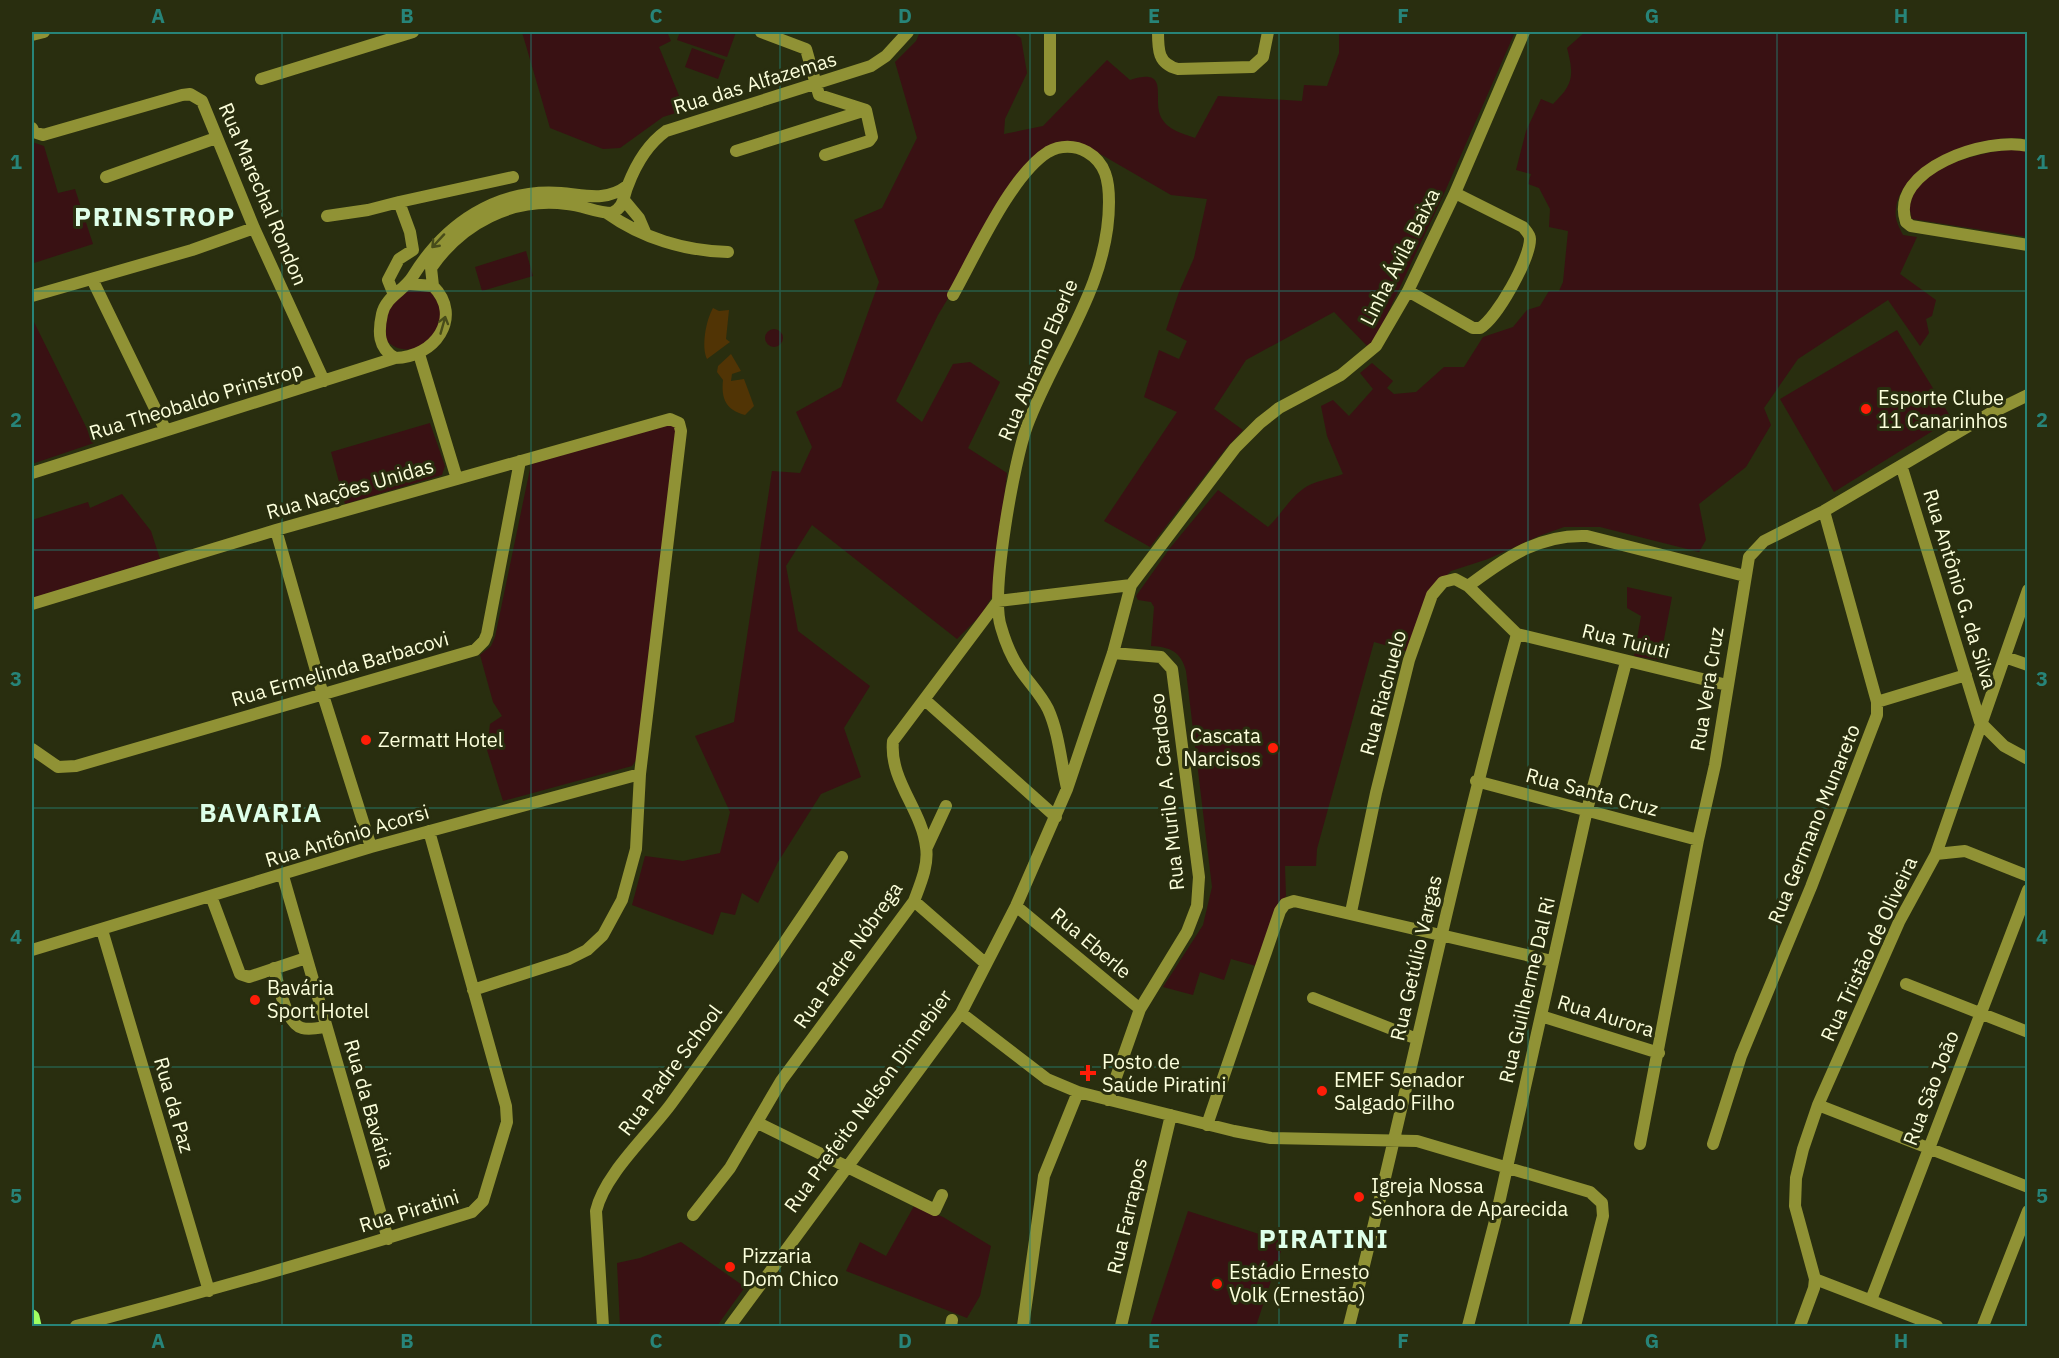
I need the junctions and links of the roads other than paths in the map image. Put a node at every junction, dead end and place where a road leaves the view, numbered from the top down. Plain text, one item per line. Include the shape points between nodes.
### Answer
1 (44, 32) edge
2 (413, 32) edge
3 (761, 32) edge
4 (908, 32) edge
5 (1050, 32) edge
6 (1158, 32) edge
7 (1268, 32) edge
8 (1524, 32) edge
9 (32, 35) edge
10 (261, 79) dead end
11 (814, 86) junction
12 (1050, 90) dead end
13 (866, 110) junction
14 (32, 128) edge
15 (216, 138) junction
16 (2028, 146) edge
17 (736, 151) dead end
18 (825, 154) dead end
19 (106, 177) dead end
20 (513, 177) dead end
21 (627, 186) junction
22 (1455, 193) junction
23 (624, 200) junction
24 (399, 202) junction
25 (607, 213) junction
26 (327, 216) dead end
27 (254, 228) junction
28 (645, 232) junction
29 (2028, 245) edge
30 (728, 252) dead end
31 (92, 279) junction
32 (408, 284) junction
33 (433, 286) junction
34 (1408, 291) junction
35 (394, 295) junction
36 (953, 295) dead end
37 (32, 296) edge
38 (383, 348) junction
39 (419, 354) junction
40 (395, 358) junction
41 (373, 366) junction
42 (324, 381) junction
43 (2028, 396) edge
44 (165, 429) junction
45 (520, 461) junction
46 (1902, 468) junction
47 (32, 473) edge
48 (457, 479) junction
49 (1824, 511) junction
50 (276, 530) junction
51 (1745, 576) junction
52 (1131, 585) junction
53 (1468, 586) junction
54 (2028, 590) edge
55 (998, 601) junction
56 (32, 604) edge
57 (1517, 634) junction
58 (1113, 653) junction
59 (2005, 657) junction
60 (1626, 662) junction
61 (2028, 666) edge
62 (1965, 675) junction
63 (1726, 685) junction
64 (323, 695) junction
65 (925, 700) junction
66 (1877, 702) junction
67 (1980, 722) junction
68 (32, 738) edge
69 (34, 751) edge
70 (2028, 759) edge
71 (640, 774) junction
72 (1476, 781) junction
73 (1067, 789) junction
74 (946, 806) dead end
75 (1587, 810) junction
76 (1056, 817) junction
77 (429, 831) junction
78 (1698, 840) junction
79 (371, 847) junction
80 (927, 847) junction
81 (1936, 854) junction
82 (842, 856) dead end
83 (283, 876) junction
84 (2028, 876) edge
85 (2028, 890) edge
86 (211, 896) junction
87 (914, 901) junction
88 (1016, 906) junction
89 (1351, 912) junction
90 (102, 930) junction
91 (1440, 935) junction
92 (32, 950) edge
93 (306, 958) junction
94 (1552, 961) junction
95 (985, 963) junction
96 (274, 968) junction
97 (1906, 984) dead end
98 (473, 990) junction
99 (1313, 998) dead end
100 (1140, 1009) junction
101 (961, 1012) junction
102 (1980, 1013) junction
103 (1541, 1016) junction
104 (326, 1028) junction
105 (2028, 1032) edge
106 (1417, 1039) junction
107 (1659, 1053) junction
108 (1078, 1092) junction
109 (1108, 1100) junction
110 (1818, 1105) junction
111 (1171, 1115) junction
112 (758, 1123) junction
113 (1207, 1125) junction
114 (1396, 1140) junction
115 (1640, 1144) dead end
116 (1713, 1144) dead end
117 (1929, 1149) junction
118 (845, 1167) junction
119 (1507, 1167) junction
120 (2028, 1187) edge
121 (942, 1195) dead end
122 (2028, 1210) edge
123 (693, 1215) dead end
124 (388, 1239) junction
125 (1815, 1279) junction
126 (209, 1291) junction
127 (1871, 1300) junction
128 (32, 1317) edge
129 (34, 1326) edge
130 (75, 1326) edge
131 (603, 1326) edge
132 (730, 1326) edge
133 (1023, 1326) edge
134 (1120, 1326) edge
135 (1349, 1326) edge
136 (1468, 1326) edge
137 (1575, 1326) edge
138 (1800, 1326) edge
139 (1937, 1326) edge
140 (1983, 1326) edge

1 - 9 street
2 - 10 street
3 - 11 street via 806,50
4 - 11 street, Rua das Alfazemas via 871,66
5 - 12 street
6 - 7 street via 1159,56 1169,67 1178,69 1252,67 1263,57
8 - 22 street, Linha Ávila Baixa
11 - 13 street via 819,95
11 - 21 street, Rua das Alfazemas via 666,131 652,141
13 - 17 street
13 - 18 street via 873,137
14 - 15 street, Rua Marechal Rondon via 39,134 50,133 190,94 202,101
15 - 19 street
15 - 27 street, Rua Marechal Rondon
16 - 29 street via 1995,144 1955,156 1913,182 1903,205 1904,217 1911,226
20 - 24 street
21 - 23 street
21 -> 32 street via 595,198 538,193 479,210 448,231
22 - 34 street, Linha Ávila Baixa
22 - 34 street via 1528,232 1530,238 1522,266 1491,319 1480,328 1473,328
23 - 25 street via 618,210
23 - 28 street
24 - 26 street
24 - 35 street via 413,250 399,259 388,280
25 - 28 street via 629,228
25 - 33 street via 553,202 494,214 473,225 440,255 431,268
27 - 31 street
27 - 42 street, Rua Marechal Rondon
28 - 30 street via 686,249
31 - 37 street
31 - 44 street
32 - 33 street
32 - 35 street
39 -> 33 street via 435,342 445,324 443,300
34 - 52 street, Linha Ávila Baixa via 1376,346 1361,361 1280,408 1236,448
35 - 38 street via 380,322
36 - 55 street, Rua Abramo Eberle via 1014,187 1033,166 1048,152 1062,147 1080,148 1098,158 1106,172 1109,192 1100,264 1088,299 1024,435 1016,464
38 - 40 street
38 - 41 street
39 - 40 street, Rua Theobaldo Prinstrop
39 - 48 street
40 - 41 street, Rua Theobaldo Prinstrop
41 - 42 street, Rua Theobaldo Prinstrop
42 - 44 street, Rua Theobaldo Prinstrop
43 - 46 street, Rua Vera Cruz via 1989,414
44 - 47 street, Rua Theobaldo Prinstrop
45 - 48 street, Rua Nações Unidas
45 - 64 street, Rua Ermelinda Barbacovi via 505,552 484,641 475,650
45 - 71 street, Rua Nações Unidas via 670,419 679,423
46 - 49 street, Rua Vera Cruz
46 - 62 street, Rua Antônio G. da Silva
48 - 50 street, Rua Nações Unidas
49 - 51 street, Rua Vera Cruz via 1760,544 1749,557
49 - 66 street, Rua Germano Munareto
50 - 56 street, Rua Nações Unidas
50 - 64 street
51 - 53 street via 1587,536 1564,535 1543,540 1506,558
51 - 63 street, Rua Vera Cruz
52 - 55 street
52 - 58 street, Rua Prefeito Nelson Dinnebier
53 - 57 street
53 - 89 street, Rua Riachuelo via 1455,579 1443,582 1432,595 1409,660
54 - 59 street, Rua Tristão de Oliveira
55 - 65 street
55 - 73 street, Rua Abramo Eberle via 1000,624 1010,652 1048,710
57 - 60 street, Rua Tuiuti
57 - 72 street, Rua Getúlio Vargas
58 - 73 street, Rua Prefeito Nelson Dinnebier
58 - 100 street, Rua Murilo A. Cardoso via 1161,657 1172,669 1199,877 1195,917
59 - 61 street
59 - 67 street, Rua Tristão de Oliveira
60 - 63 street, Rua Tuiuti
60 - 75 street, Rua Guilherme Dal Ri
62 - 66 street
62 - 67 street, Rua Antônio G. da Silva
63 - 78 street, Rua Vera Cruz via 1715,765
64 - 69 street, Rua Ermelinda Barbacovi via 76,766 58,767
64 - 79 street
65 - 76 street
65 - 80 street via 892,741 891,753
66 - 116 street, Rua Germano Munareto via 1874,728 1741,1056
67 - 70 street via 2004,746
67 - 81 street, Rua Tristão de Oliveira
68 - 69 street
71 - 77 street, Rua Antônio Acorsi
71 - 98 street via 636,849 630,877 603,935 569,959
72 - 75 street, Rua Santa Cruz
72 - 91 street, Rua Getúlio Vargas
73 - 76 street, Rua Prefeito Nelson Dinnebier
74 - 80 street, Rua Padre Nóbrega
75 - 78 street, Rua Santa Cruz
75 - 94 street, Rua Guilherme Dal Ri
76 - 88 street, Rua Prefeito Nelson Dinnebier
77 - 79 street, Rua Antônio Acorsi
77 - 98 street, Rua Piratini
78 - 107 street, Rua Vera Cruz
79 - 83 street, Rua Antônio Acorsi
80 - 87 street, Rua Padre Nóbrega
81 - 84 street via 1965,851
81 - 110 street, Rua Tristão de Oliveira via 1899,922
82 - 131 street, Rua Padre School via 744,1004 599,1198 596,1211
83 - 86 street, Rua Antônio Acorsi
83 - 93 street, Rua da Bavária
85 - 102 street, Rua São João
86 - 90 street, Rua Antônio Acorsi
86 - 96 street via 237,971 249,977
87 - 95 street
87 - 112 street, Rua Padre Nóbrega via 781,1081
88 - 95 street, Rua Prefeito Nelson Dinnebier
88 - 100 street, Rua Eberle
89 - 91 street
89 - 113 street via 1294,901 1280,910
90 - 92 street, Rua Antônio Acorsi
90 - 126 street, Rua da Paz
91 - 94 street
91 - 106 street, Rua Getúlio Vargas
93 - 96 street
93 - 104 street, Rua da Bavária
94 - 103 street, Rua Guilherme Dal Ri
95 - 101 street, Rua Prefeito Nelson Dinnebier
96 - 104 street via 295,1024 302,1028
97 - 102 street
98 - 124 street, Rua Piratini via 506,1106 507,1122 483,1201 472,1212
99 - 106 street
100 - 109 street, Rua Murilo A. Cardoso
101 - 108 street via 1047,1079
101 - 118 street, Rua Prefeito Nelson Dinnebier
102 - 105 street
102 - 117 street, Rua São João
103 - 107 street, Rua Aurora
103 - 119 street, Rua Guilherme Dal Ri
104 - 124 street, Rua da Bavária
106 - 114 street, Rua Getúlio Vargas
107 - 115 street, Rua Vera Cruz
108 - 109 street
108 - 133 street via 1044,1176
109 - 111 street
110 - 117 street
110 - 125 street, Rua Tristão de Oliveira via 1799,1165 1794,1196
111 - 113 street
111 - 134 street, Rua Farrapos
112 - 118 street
112 - 123 street, Rua Padre Nóbrega via 730,1168
113 - 114 street via 1271,1138
114 - 119 street via 1417,1141
114 - 135 street, Rua Getúlio Vargas
117 - 120 street
117 - 127 street, Rua São João
118 - 121 street via 935,1210
118 - 132 street, Rua Prefeito Nelson Dinnebier
119 - 136 street, Rua Guilherme Dal Ri
119 - 137 street via 1590,1192 1602,1203 1603,1216
122 - 140 street
124 - 126 street, Rua Piratini
125 - 127 street
125 - 138 street
126 - 130 street, Rua Piratini
127 - 139 street
128 - 129 main road

